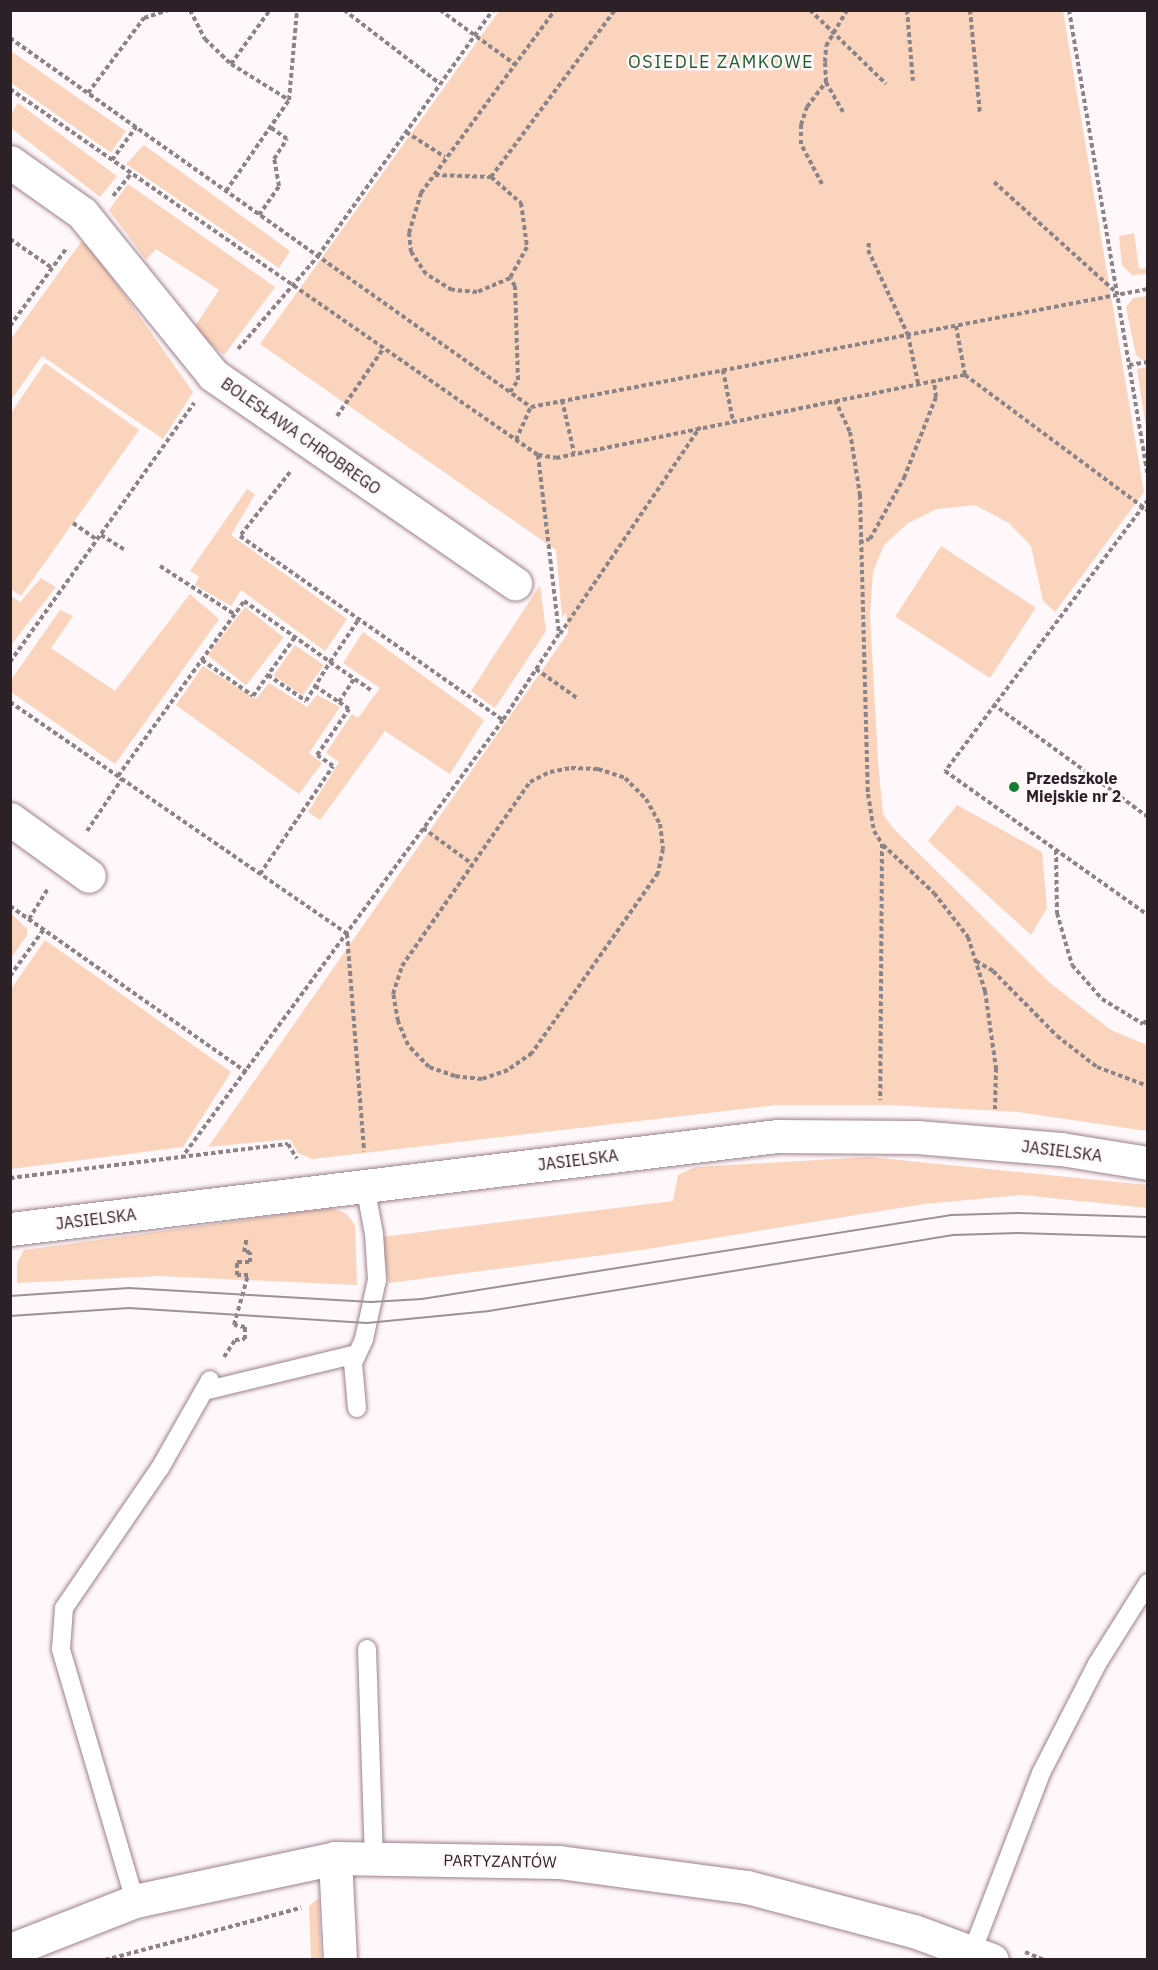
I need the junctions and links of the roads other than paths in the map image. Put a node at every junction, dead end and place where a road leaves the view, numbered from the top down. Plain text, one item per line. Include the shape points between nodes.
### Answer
1 (10, 162) edge
2 (515, 583) dead end
3 (10, 819) edge
4 (89, 876) dead end
5 (1148, 1162) edge
6 (365, 1173) junction
7 (10, 1229) edge
8 (357, 1354) junction
9 (357, 1408) dead end
10 (1148, 1583) edge
11 (367, 1650) dead end
12 (374, 1858) junction
13 (335, 1870) junction
14 (135, 1901) junction
15 (10, 1950) edge
16 (982, 1956) edge
17 (340, 1959) edge

1 - 2 street, BOLESŁAWA CHROBREGO via 82,213 213,375
3 - 4 street
5 - 6 street, JASIELSKA via 1061,1149 917,1137 777,1136
6 - 7 street, JASIELSKA
6 - 8 lane via 377,1280
8 - 9 lane via 353,1364
8 - 14 lane via 207,1386 160,1468 64,1608 61,1649
10 - 16 lane via 1097,1664 1041,1773
11 - 12 lane
12 - 13 street, PARTYZANTÓW
12 - 16 street, PARTYZANTÓW via 559,1862 747,1887 914,1931
13 - 14 street, PARTYZANTÓW
13 - 17 street
14 - 15 street, PARTYZANTÓW

